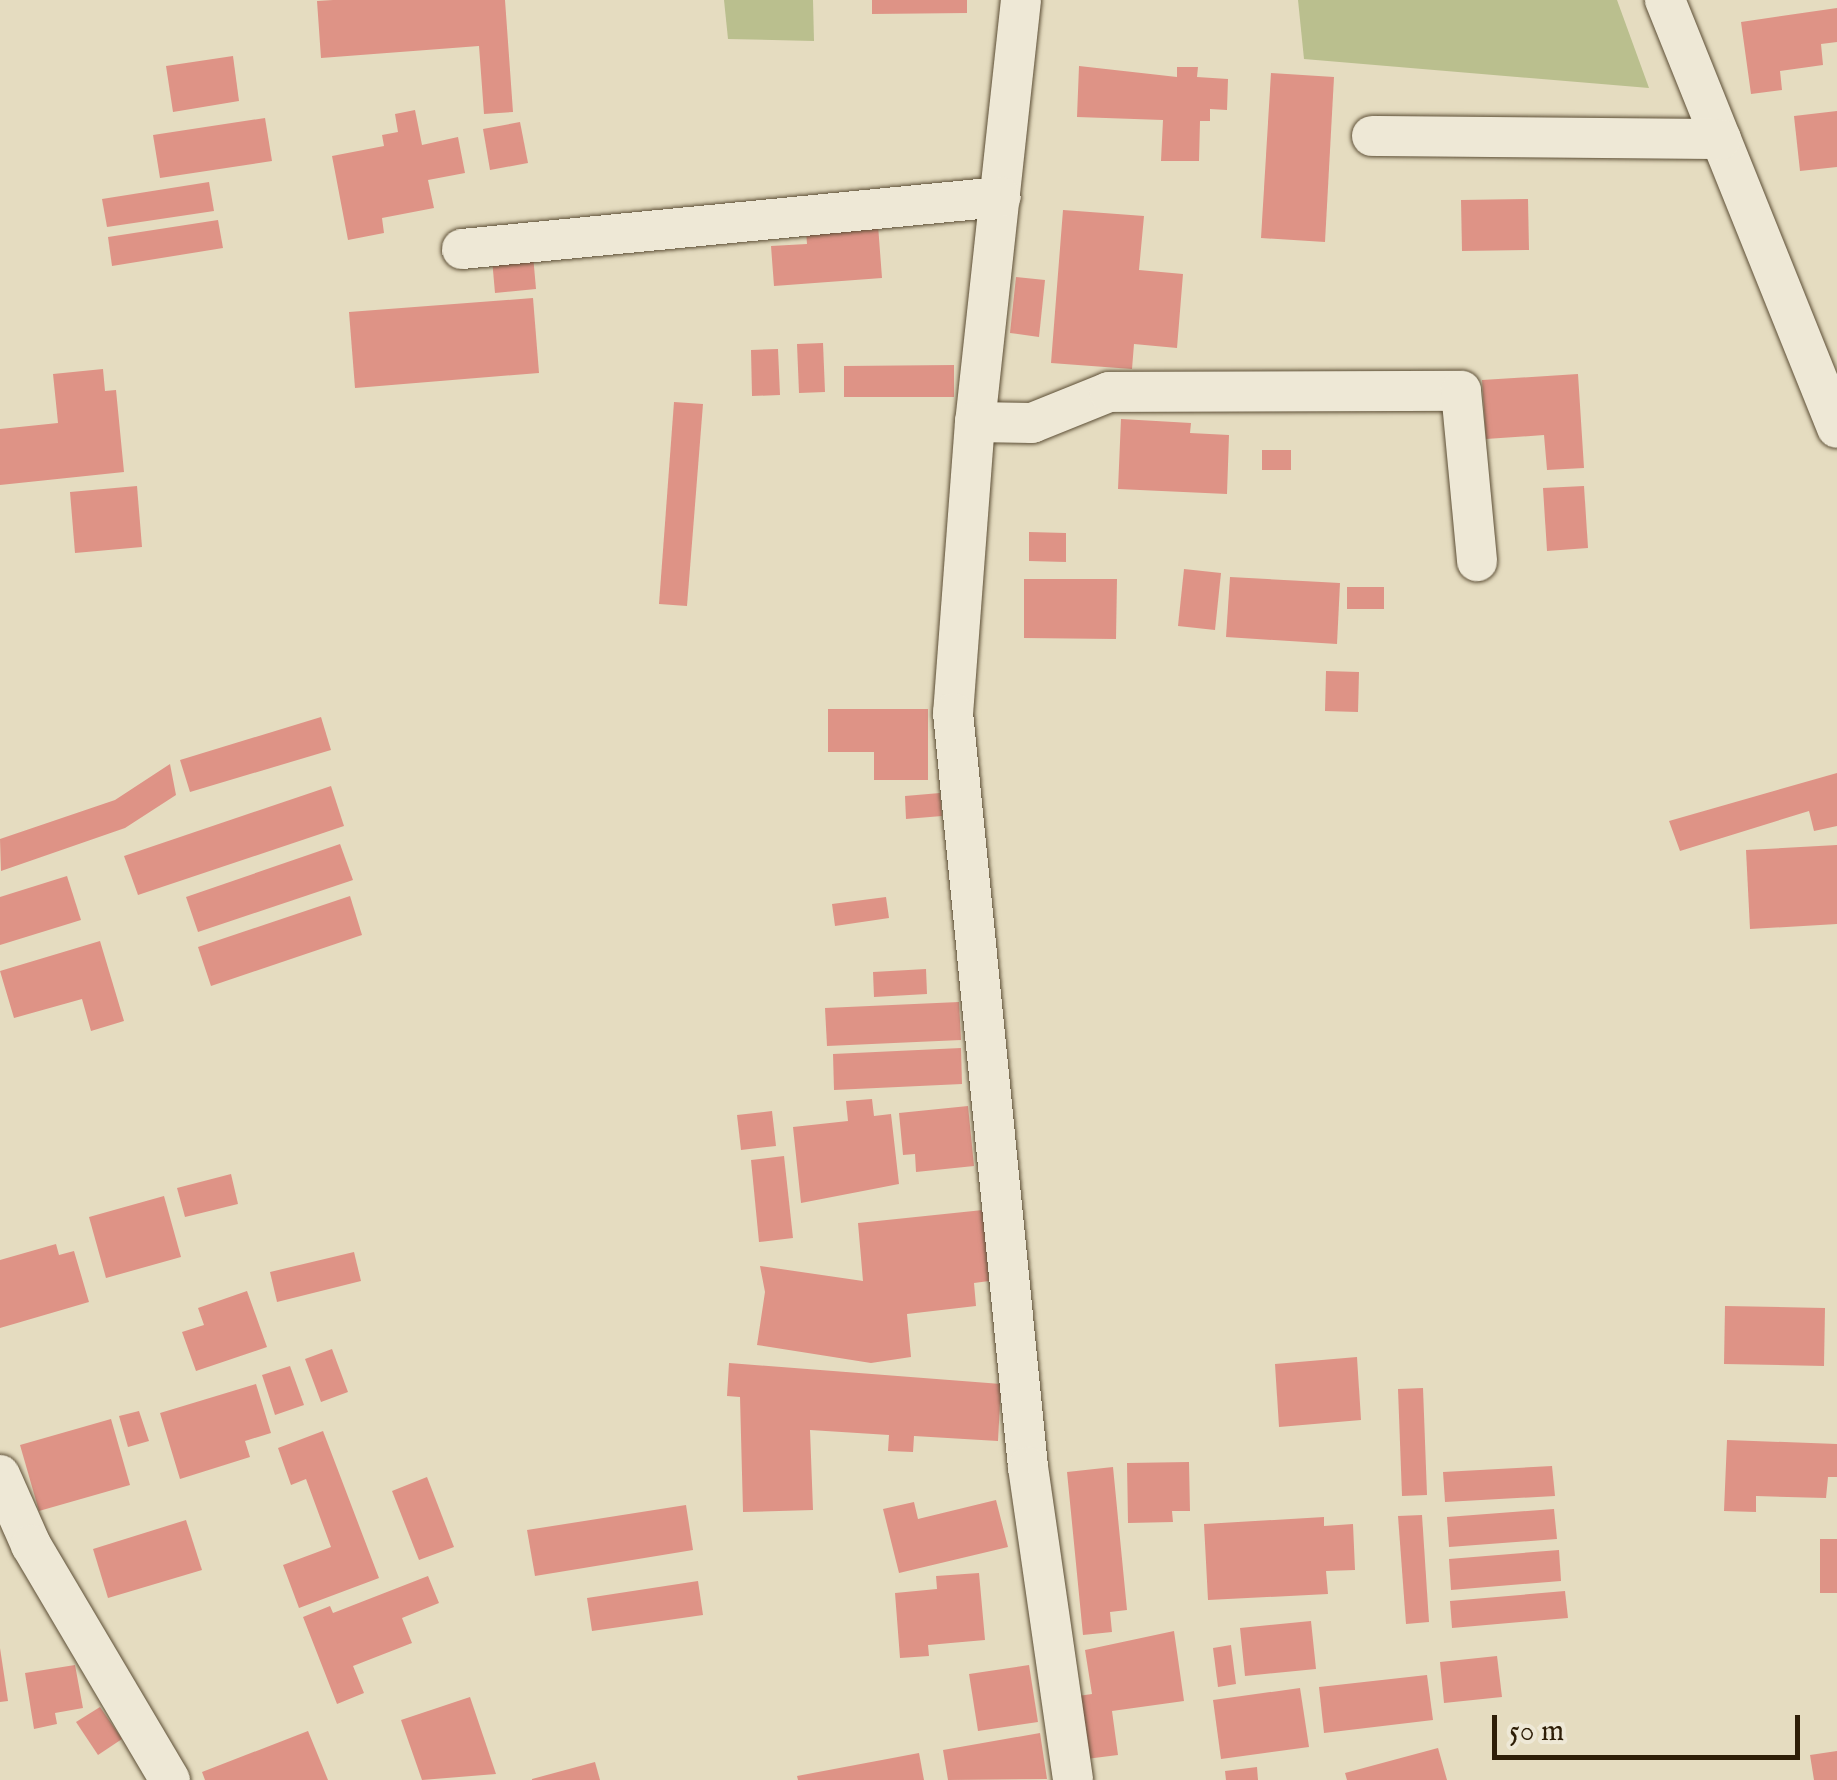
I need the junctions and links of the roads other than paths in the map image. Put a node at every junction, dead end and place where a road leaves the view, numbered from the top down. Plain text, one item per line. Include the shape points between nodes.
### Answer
1 (1021, 0) edge
2 (1665, 0) edge
3 (1372, 136) dead end
4 (1720, 139) junction
5 (1000, 196) junction
6 (462, 249) dead end
7 (975, 422) junction
8 (1837, 428) edge
9 (1477, 561) dead end
10 (0, 1475) edge
11 (170, 1780) edge
12 (1073, 1780) edge

1 - 5 street
2 - 4 street
3 - 4 street
4 - 8 street
5 - 6 street
5 - 7 street
7 - 9 street via 1032,423 1109,392 1460,391
7 - 12 street via 953,713 1028,1467
10 - 11 street via 31,1546

